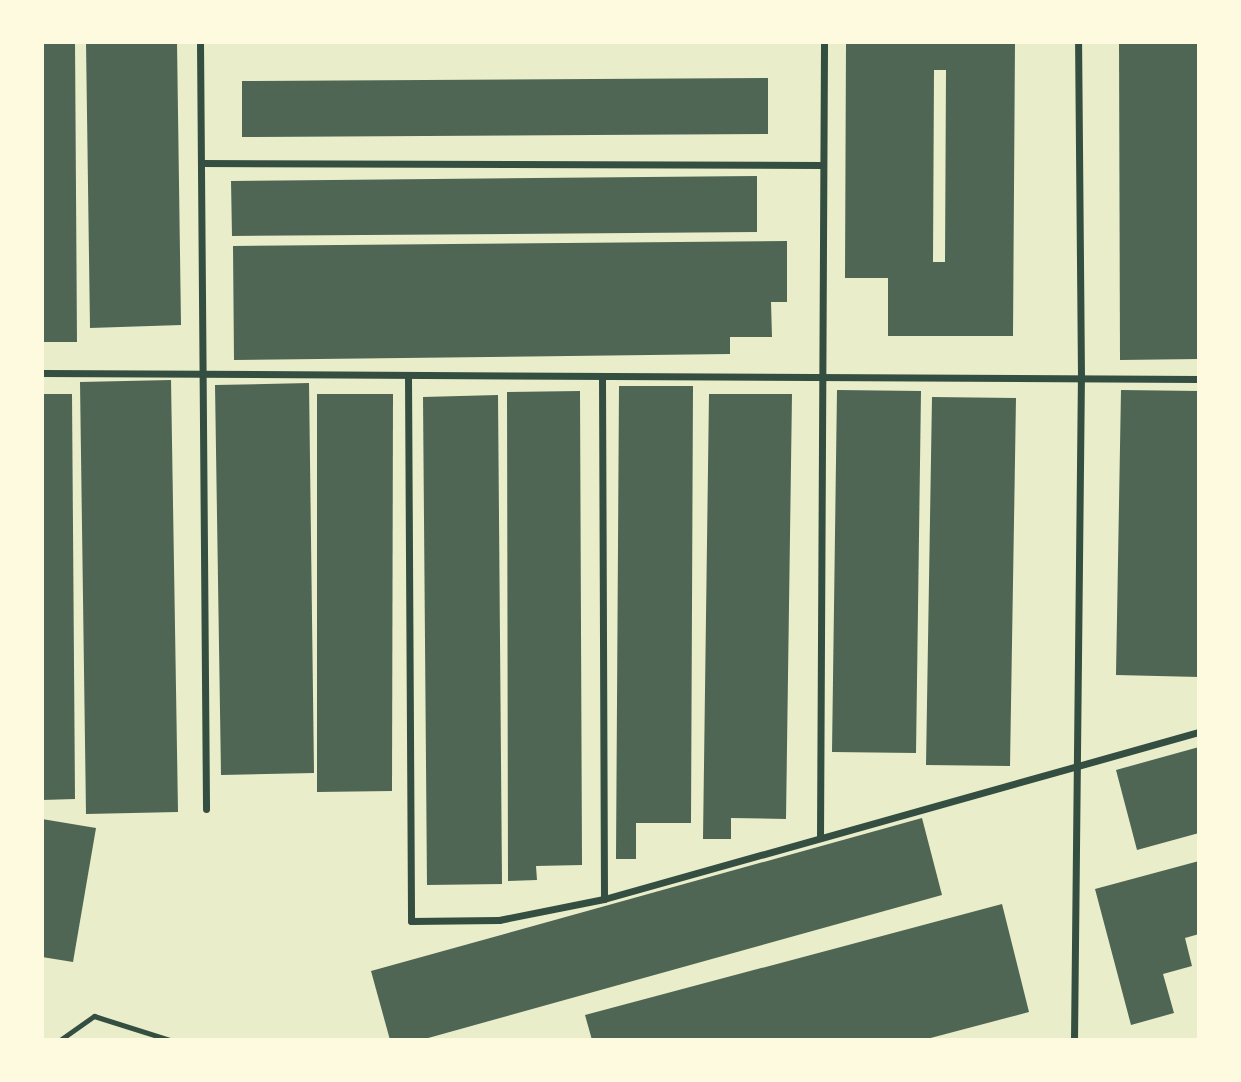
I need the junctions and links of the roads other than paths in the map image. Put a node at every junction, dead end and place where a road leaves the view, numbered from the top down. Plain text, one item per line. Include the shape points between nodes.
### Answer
1 (200, 42) edge
2 (824, 42) edge
3 (1078, 42) edge
4 (201, 163) junction
5 (823, 165) junction
6 (42, 373) edge
7 (202, 376) junction
8 (408, 376) junction
9 (602, 377) junction
10 (822, 377) junction
11 (1081, 377) junction
12 (1199, 379) edge
13 (1199, 732) edge
14 (1075, 767) junction
15 (206, 809) dead end
16 (820, 838) junction
17 (604, 899) junction
18 (60, 1040) edge
19 (170, 1040) edge
20 (1074, 1040) edge

1 - 4 street
2 - 5 street
3 - 11 street
4 - 5 street
4 - 7 street
5 - 10 street
6 - 7 street
7 - 8 street
7 - 15 street
8 - 9 street
8 - 17 street via 411,921 499,920
9 - 10 street
9 - 17 street
10 - 11 street
10 - 16 street
11 - 12 street
11 - 14 street
13 - 14 street
14 - 16 street
14 - 20 street
16 - 17 street
18 - 19 lane via 94,1016

